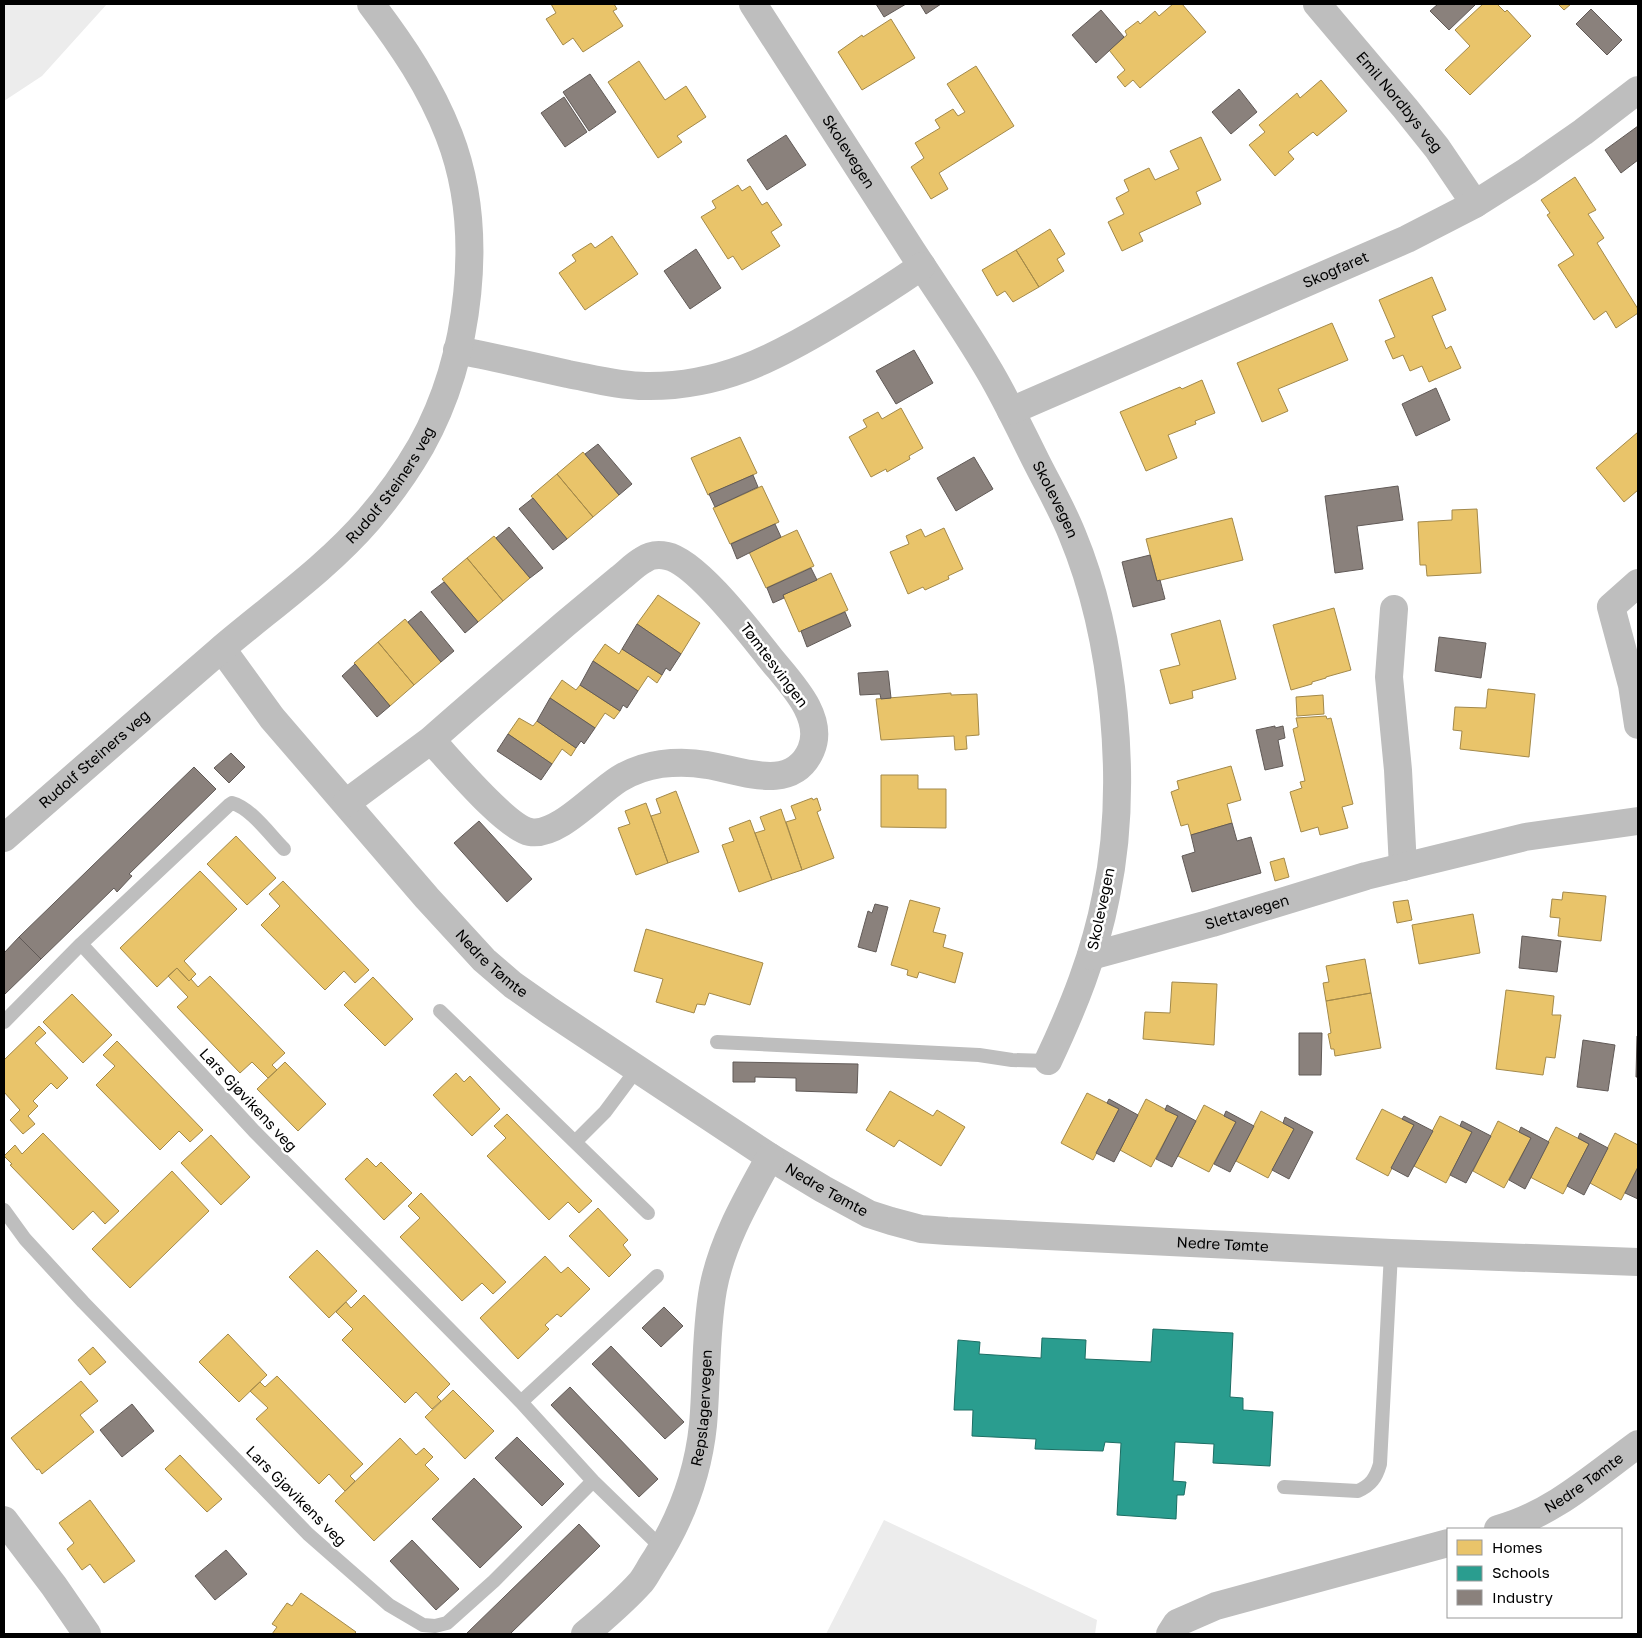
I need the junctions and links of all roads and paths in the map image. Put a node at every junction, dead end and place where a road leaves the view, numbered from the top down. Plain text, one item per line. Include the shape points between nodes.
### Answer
1 (371, 4) edge
2 (753, 4) edge
3 (1317, 4) edge
4 (1638, 90) edge
5 (1475, 204) junction
6 (922, 266) junction
7 (457, 350) junction
8 (1011, 411) junction
9 (1638, 583) edge
10 (1394, 609) dead end
11 (222, 649) junction
12 (1638, 725) edge
13 (431, 740) junction
14 (346, 803) junction
15 (1638, 821) edge
16 (4, 838) edge
17 (284, 849) dead end
18 (1403, 867) junction
19 (81, 944) junction
20 (1091, 956) junction
21 (440, 1011) dead end
22 (4, 1022) edge
23 (717, 1042) dead end
24 (1048, 1061) joint
25 (637, 1069) junction
26 (576, 1142) junction
27 (770, 1157) junction
28 (4, 1210) edge
29 (648, 1213) dead end
30 (1391, 1253) junction
31 (1638, 1262) edge
32 (658, 1276) dead end
33 (521, 1402) junction
34 (1638, 1444) edge
35 (593, 1481) junction
36 (1284, 1487) dead end
37 (4, 1520) edge
38 (1501, 1528) edge
39 (1447, 1543) edge
40 (662, 1548) junction
41 (88, 1634) edge
42 (585, 1634) edge
43 (1170, 1634) edge

1 - 7 street, Rudolf Steiners veg via 429,89 458,164 469,253 464,316
2 - 6 street, Skolevegen
3 - 5 street, Emil Nordbys veg via 1426,135
4 - 5 street, Skogfaret via 1575,138
5 - 8 street, Skogfaret via 1407,239
6 - 7 street via 883,293 770,359 699,382 645,386 609,383
6 - 8 street, Skolevegen via 991,373
7 - 11 street, Rudolf Steiners veg via 438,411 422,445 387,497 342,547
8 - 20 street, Skolevegen via 1072,535 1094,600 1109,674 1116,762 1114,833 1107,894
9 - 12 street via 1611,607 1632,685
10 - 18 street via 1389,678
11 - 14 street, Nedre Tømte via 272,718
11 - 16 street, Rudolf Steiners veg
13 - 13 street, Tømtesvingen via 511,823 537,833 562,822 620,779 655,765 691,762 754,776 785,774 807,757 814,740 814,729 802,698 734,614 688,566 655,554 644,559 592,601
13 - 14 street, Tømtesvingen
14 - 25 street, Nedre Tømte via 484,960 513,985
15 - 18 street, Slettavegen via 1525,837
17 - 19 lane via 248,811 232,804
18 - 20 street, Slettavegen
19 - 22 lane
19 - 33 lane, Lars Gjøvikens veg via 254,1131
20 - 24 street, Skolevegen
21 - 26 lane
23 - 24 lane
25 - 26 lane via 606,1112
25 - 27 street, Nedre Tømte
26 - 29 lane
27 - 30 street, Nedre Tømte via 862,1210 921,1229
27 - 40 street, Repslagervegen via 722,1253 713,1289 706,1350 698,1463 683,1507
28 - 35 lane, Lars Gjøvikens veg via 83,1302 308,1534 388,1605 423,1625 447,1623 494,1581
30 - 31 street, Nedre Tømte
30 - 36 lane via 1378,1472 1368,1486 1358,1491
32 - 33 lane
33 - 35 lane, Lars Gjøvikens veg
34 - 38 street, Nedre Tømte via 1561,1500 1533,1516
35 - 40 lane, Lars Gjøvikens veg
37 - 41 street
39 - 43 street via 1216,1606 1177,1623
40 - 42 street, Repslagervegen via 642,1581

